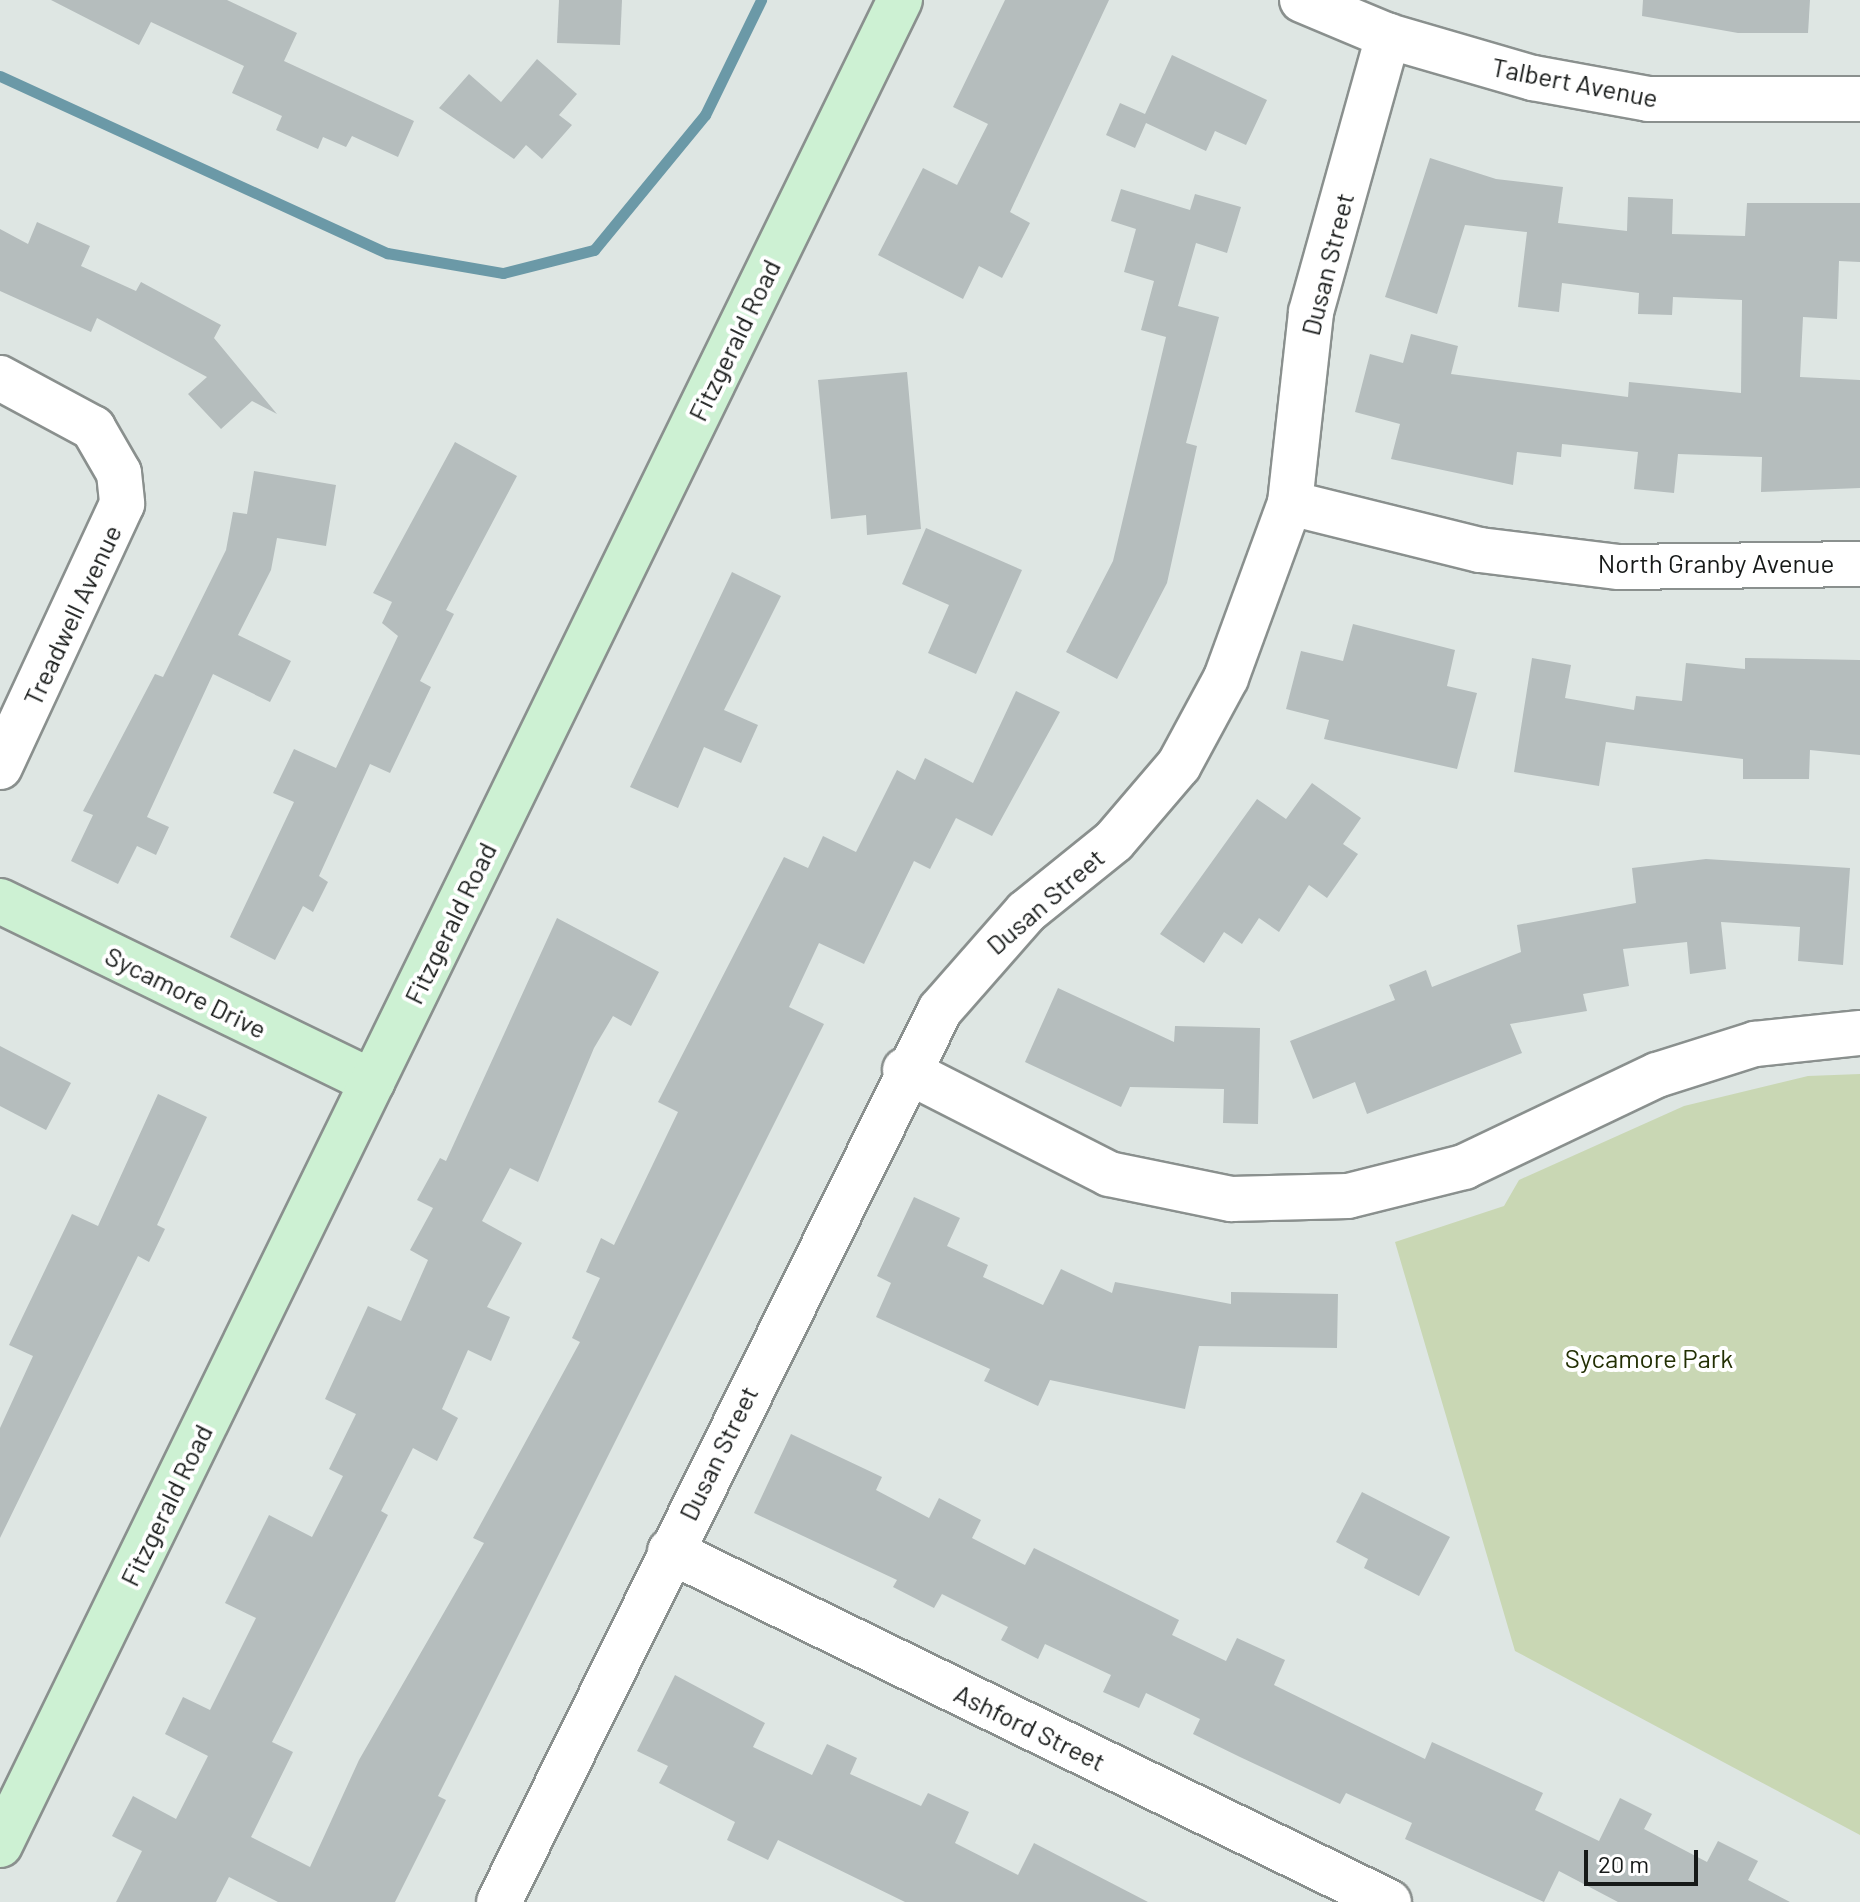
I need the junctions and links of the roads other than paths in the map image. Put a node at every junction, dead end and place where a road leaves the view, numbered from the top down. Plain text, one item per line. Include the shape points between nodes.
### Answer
1 (900, 0) edge
2 (1302, 0) edge
3 (1388, 36) junction
4 (1860, 99) edge
5 (0, 378) edge
6 (1290, 503) junction
7 (1860, 564) edge
8 (0, 767) edge
9 (0, 901) edge
10 (1860, 1033) edge
11 (905, 1070) junction
12 (372, 1082) junction
13 (670, 1551) junction
14 (0, 1845) edge
15 (499, 1902) edge
16 (1389, 1902) edge

1 - 12 main road, Fitzgerald Road
2 - 3 street, Talbert Avenue
3 - 4 street, Talbert Avenue via 1533,78 1648,99
3 - 6 street, Dusan Street via 1311,312
5 - 8 street, Treadwell Avenue via 93,428 119,473 122,504
6 - 7 street, North Granby Avenue via 1480,550 1619,567
6 - 11 street, Dusan Street via 1226,678 1179,765 1114,841 983,955
9 - 12 main road, Sycamore Drive
10 - 11 street via 1755,1044 1657,1075 1464,1167 1348,1196 1231,1199 1109,1174
11 - 13 street, Dusan Street
12 - 14 main road, Fitzgerald Road
13 - 15 street, Dusan Street
13 - 16 street, Ashford Street

